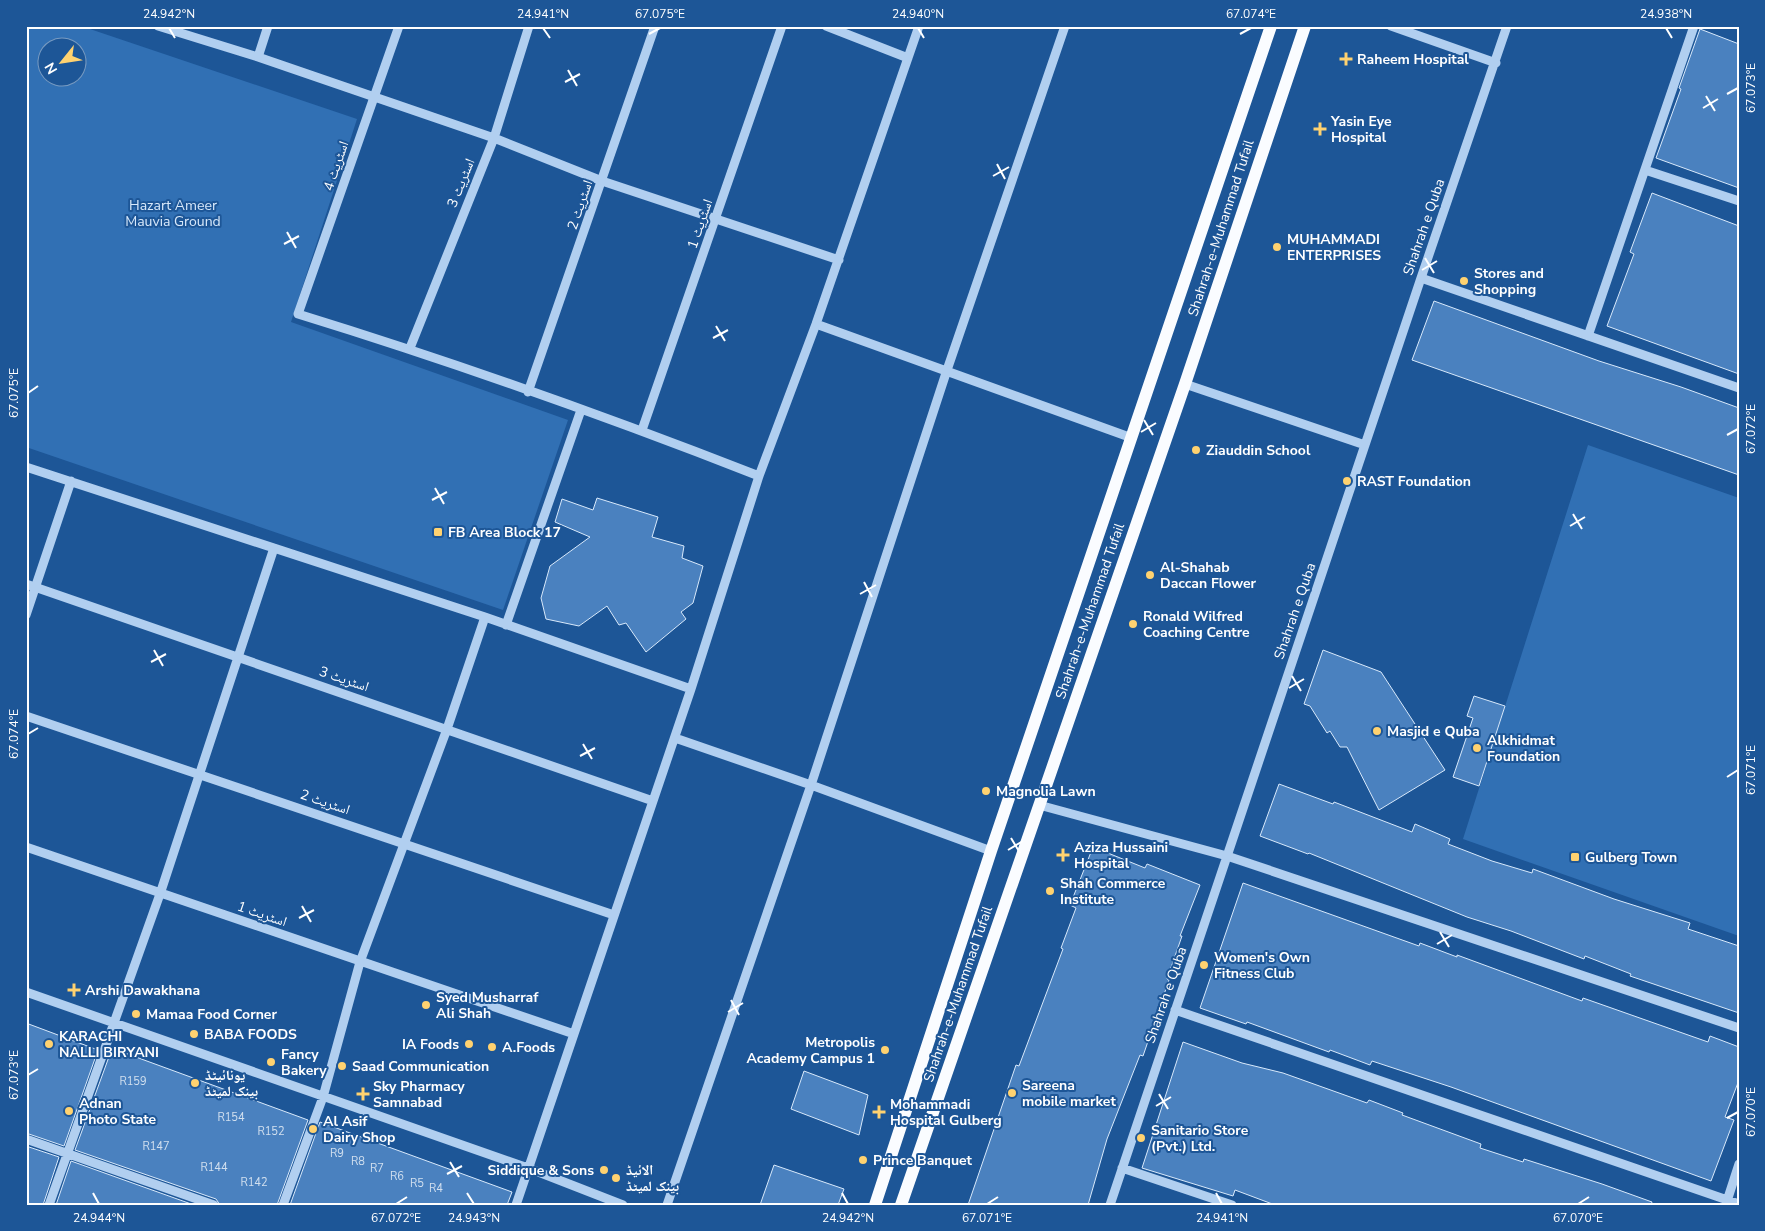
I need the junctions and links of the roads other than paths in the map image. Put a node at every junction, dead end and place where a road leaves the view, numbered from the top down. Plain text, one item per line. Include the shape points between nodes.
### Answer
1 (158, 26) edge
2 (268, 26) edge
3 (399, 26) edge
4 (530, 26) edge
5 (655, 26) edge
6 (782, 26) edge
7 (826, 26) edge
8 (919, 26) edge
9 (1065, 26) edge
10 (1271, 26) edge
11 (1306, 26) edge
12 (1391, 26) edge
13 (1507, 26) edge
14 (1694, 26) edge
15 (258, 57) junction
16 (908, 58) junction
17 (1496, 63) junction
18 (375, 98) junction
19 (494, 138) junction
20 (1645, 170) junction
21 (602, 181) junction
22 (1739, 201) edge
23 (717, 219) junction
24 (839, 260) junction
25 (1421, 278) junction
26 (816, 324) junction
27 (1588, 336) junction
28 (410, 348) junction
29 (946, 373) junction
30 (1185, 384) junction
31 (1739, 388) edge
32 (528, 392) junction
33 (581, 410) junction
34 (642, 430) junction
35 (1132, 438) junction
36 (1365, 445) junction
37 (26, 467) edge
38 (760, 476) junction
39 (71, 481) junction
40 (274, 548) junction
41 (26, 584) edge
42 (36, 587) junction
43 (26, 614) edge
44 (484, 617) junction
45 (506, 625) junction
46 (238, 656) junction
47 (691, 689) junction
48 (26, 716) edge
49 (446, 729) junction
50 (674, 738) junction
51 (200, 773) junction
52 (811, 785) junction
53 (653, 801) junction
54 (1039, 805) junction
55 (404, 843) junction
56 (26, 847) edge
57 (991, 851) junction
58 (1227, 856) junction
59 (160, 894) junction
60 (614, 915) junction
61 (360, 962) junction
62 (26, 992) edge
63 (1176, 1010) junction
64 (113, 1021) junction
65 (1739, 1028) edge
66 (574, 1034) junction
67 (322, 1096) junction
68 (26, 1139) edge
69 (67, 1152) junction
70 (1739, 1164) edge
71 (528, 1168) junction
72 (1122, 1168) junction
73 (1726, 1202) edge
74 (1739, 1204) edge
75 (49, 1205) edge
76 (214, 1205) edge
77 (283, 1205) edge
78 (516, 1205) edge
79 (623, 1205) edge
80 (667, 1205) edge
81 (875, 1205) edge
82 (901, 1205) edge
83 (1110, 1205) edge
84 (1232, 1205) edge

1 - 15 street
2 - 15 street
3 - 18 street, اسٹریٹ 4
4 - 19 street, اسٹریٹ 3
5 - 21 street, اسٹریٹ 2
6 - 23 street, اسٹریٹ 1
7 - 16 street
8 - 16 street
9 - 29 street
10 - 35 main road, Shahrah-e-Muhammad Tufail
11 - 30 main road, Shahrah-e-Muhammad Tufail
12 - 17 street
13 - 17 street, Shahrah e Quba
14 - 20 street
15 - 18 street
16 - 24 street
17 - 25 street, Shahrah e Quba
18 - 19 street
18 - 28 street, اسٹریٹ 4 via 298,314
19 - 21 street
19 - 28 street, اسٹریٹ 3
20 - 22 street
20 - 27 street
21 - 23 street
21 - 32 street, اسٹریٹ 2
23 - 24 street
23 - 34 street, اسٹریٹ 1
24 - 26 street
25 - 27 street
25 - 36 street, Shahrah e Quba
26 - 29 street
26 - 38 street
27 - 31 street
28 - 32 street
29 - 35 street
29 - 52 street
30 - 36 street
30 - 54 main road, Shahrah-e-Muhammad Tufail
32 - 33 street
33 - 34 street
33 - 45 street
34 - 38 street
35 - 57 main road, Shahrah-e-Muhammad Tufail
36 - 58 street, Shahrah e Quba
37 - 39 street
38 - 47 street
39 - 40 street
39 - 42 street
40 - 44 street
40 - 46 street
41 - 42 street, اسٹریٹ 3
42 - 43 street
42 - 46 street, اسٹریٹ 3
44 - 45 street
44 - 49 street
45 - 47 street
46 - 49 street, اسٹریٹ 3
46 - 51 street
47 - 50 street
48 - 51 street, اسٹریٹ 2
49 - 53 street, اسٹریٹ 3
49 - 55 street
50 - 52 street
50 - 53 street
51 - 55 street, اسٹریٹ 2
51 - 59 street
52 - 57 street
52 - 80 street
53 - 60 street
54 - 58 street
54 - 82 main road, Shahrah-e-Muhammad Tufail
55 - 60 street, اسٹریٹ 2
55 - 61 street
56 - 59 street, اسٹریٹ 1
57 - 81 main road, Shahrah-e-Muhammad Tufail
58 - 63 street, Shahrah e Quba
58 - 65 street
59 - 61 street, اسٹریٹ 1
59 - 64 street
60 - 66 street
61 - 66 street, اسٹریٹ 1
61 - 67 street
62 - 64 street
63 - 72 street, Shahrah e Quba
63 - 73 street
64 - 67 street
64 - 69 street
66 - 71 street
67 - 71 street
67 - 77 street
68 - 69 street
69 - 75 street
69 - 76 street
70 - 73 street
71 - 78 street
71 - 79 street
72 - 83 street, Shahrah e Quba
72 - 84 street
73 - 74 street

